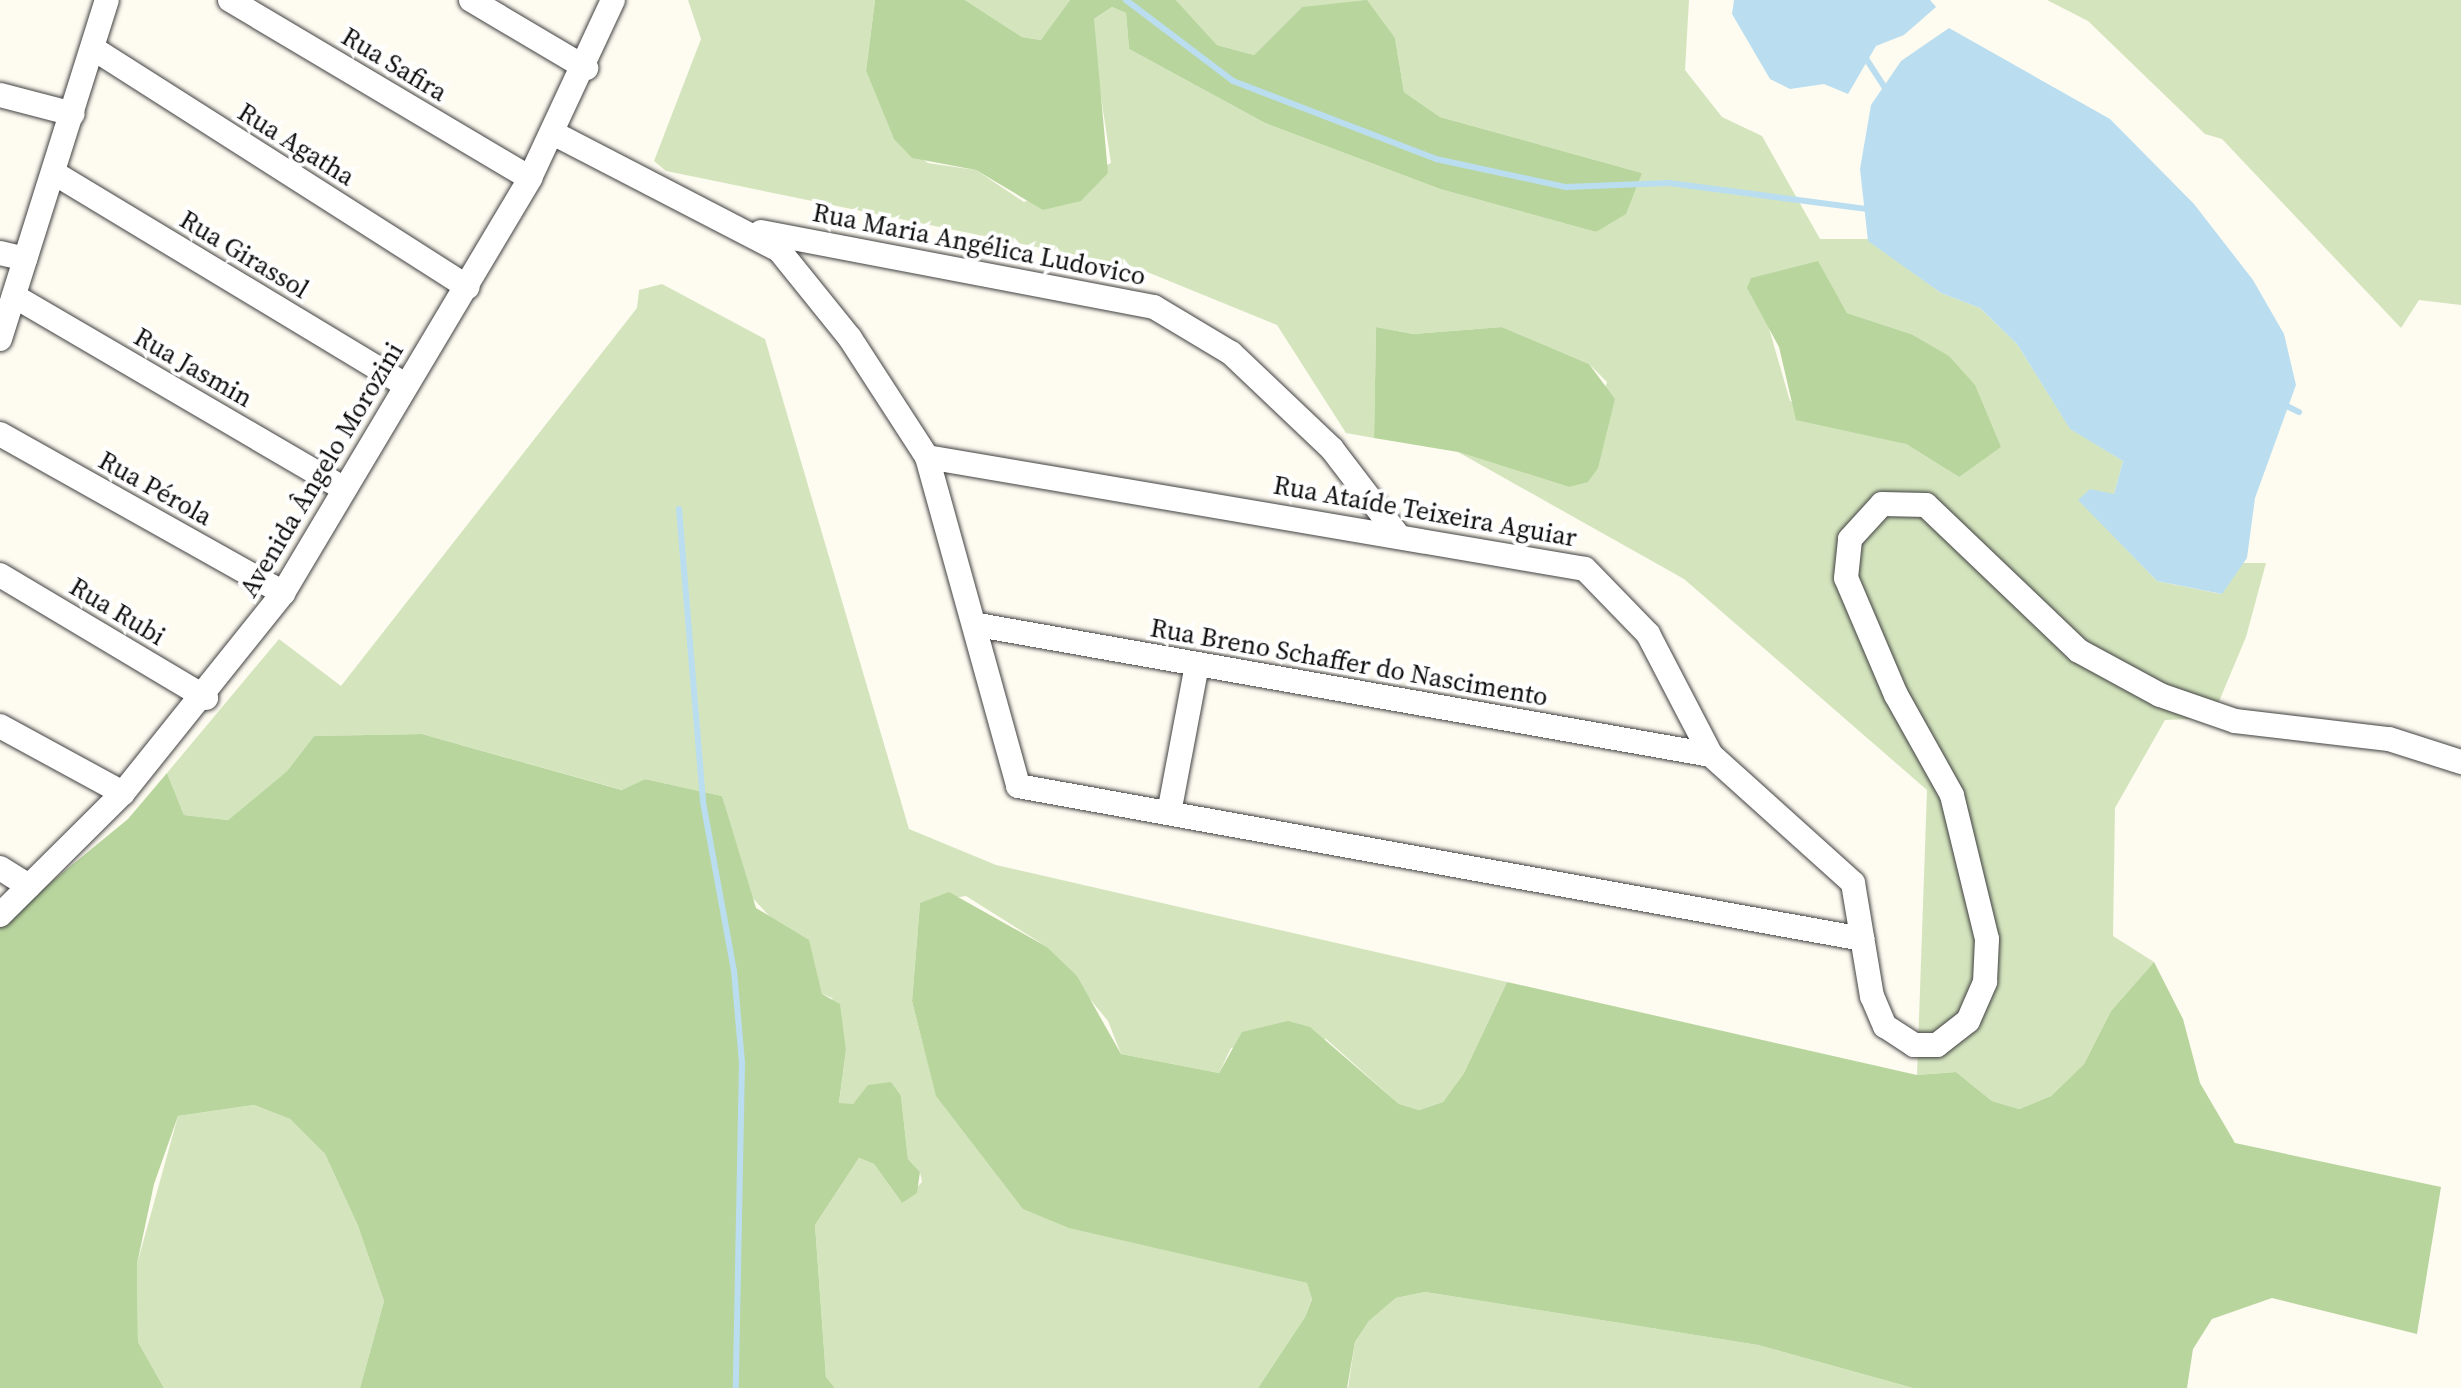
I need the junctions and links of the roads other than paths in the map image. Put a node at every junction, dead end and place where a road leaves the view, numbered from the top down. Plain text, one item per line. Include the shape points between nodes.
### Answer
1 (107, 0) edge
2 (230, 0) edge
3 (471, 0) edge
4 (613, 0) edge
5 (94, 49) junction
6 (586, 68) junction
7 (0, 95) edge
8 (73, 114) junction
9 (553, 133) junction
10 (54, 173) junction
11 (530, 178) junction
12 (747, 228) junction
13 (0, 253) edge
14 (25, 259) junction
15 (468, 287) junction
16 (14, 296) junction
17 (0, 339) edge
18 (405, 385) junction
19 (0, 434) edge
20 (927, 457) junction
21 (344, 489) junction
22 (1397, 534) junction
23 (0, 575) edge
24 (283, 593) junction
25 (978, 625) junction
26 (1197, 665) junction
27 (206, 698) junction
28 (0, 726) edge
29 (1711, 755) junction
30 (2461, 762) edge
31 (123, 793) junction
32 (1169, 813) junction
33 (0, 868) edge
34 (29, 886) junction
35 (0, 915) edge
36 (1862, 939) junction

1 - 5 street
2 - 11 street, Rua Safira
3 - 6 street
4 - 6 street, Avenida Ângelo Morozini
5 - 8 street
5 - 15 street, Rua Agatha
6 - 9 street, Avenida Ângelo Morozini
7 - 8 street
8 - 10 street
9 - 11 street, Avenida Ângelo Morozini
9 - 12 street
10 - 14 street
10 - 18 street, Rua Girassol
11 - 15 street, Avenida Ângelo Morozini
12 - 20 street via 796,264
12 - 22 street, Rua Maria Angélica Ludovico via 1154,307 1231,353 1332,449
13 - 14 street
14 - 16 street
15 - 18 street, Avenida Ângelo Morozini
16 - 17 street
16 - 21 street, Rua Jasmin
18 - 21 street, Avenida Ângelo Morozini
19 - 24 street, Rua Pérola
20 - 22 street, Rua Ataíde Teixeira Aguiar
20 - 25 street
21 - 24 street, Avenida Ângelo Morozini
22 - 29 street, Rua Ataíde Teixeira Aguiar via 1585,569 1648,634
23 - 27 street, Rua Rubi
24 - 27 street, Avenida Ângelo Morozini
25 - 26 street, Rua Breno Schaffer do Nascimento
25 - 32 street via 1015,780 1023,788
26 - 29 street, Rua Breno Schaffer do Nascimento
26 - 32 street
27 - 31 street, Avenida Ângelo Morozini
28 - 31 street
29 - 36 street, Rua Ataíde Teixeira Aguiar via 1853,883
30 - 36 street, Rua Ataíde Teixeira Aguiar via 2389,739 2235,721 2160,695 2079,651 1926,505 1882,504 1850,539 1846,578 1896,695 1952,795 1969,847 1987,960 1977,1007 1957,1035 1914,1045 1885,1026
31 - 34 street, Avenida Ângelo Morozini
32 - 36 street
33 - 34 street
34 - 35 street, Avenida Ângelo Morozini

